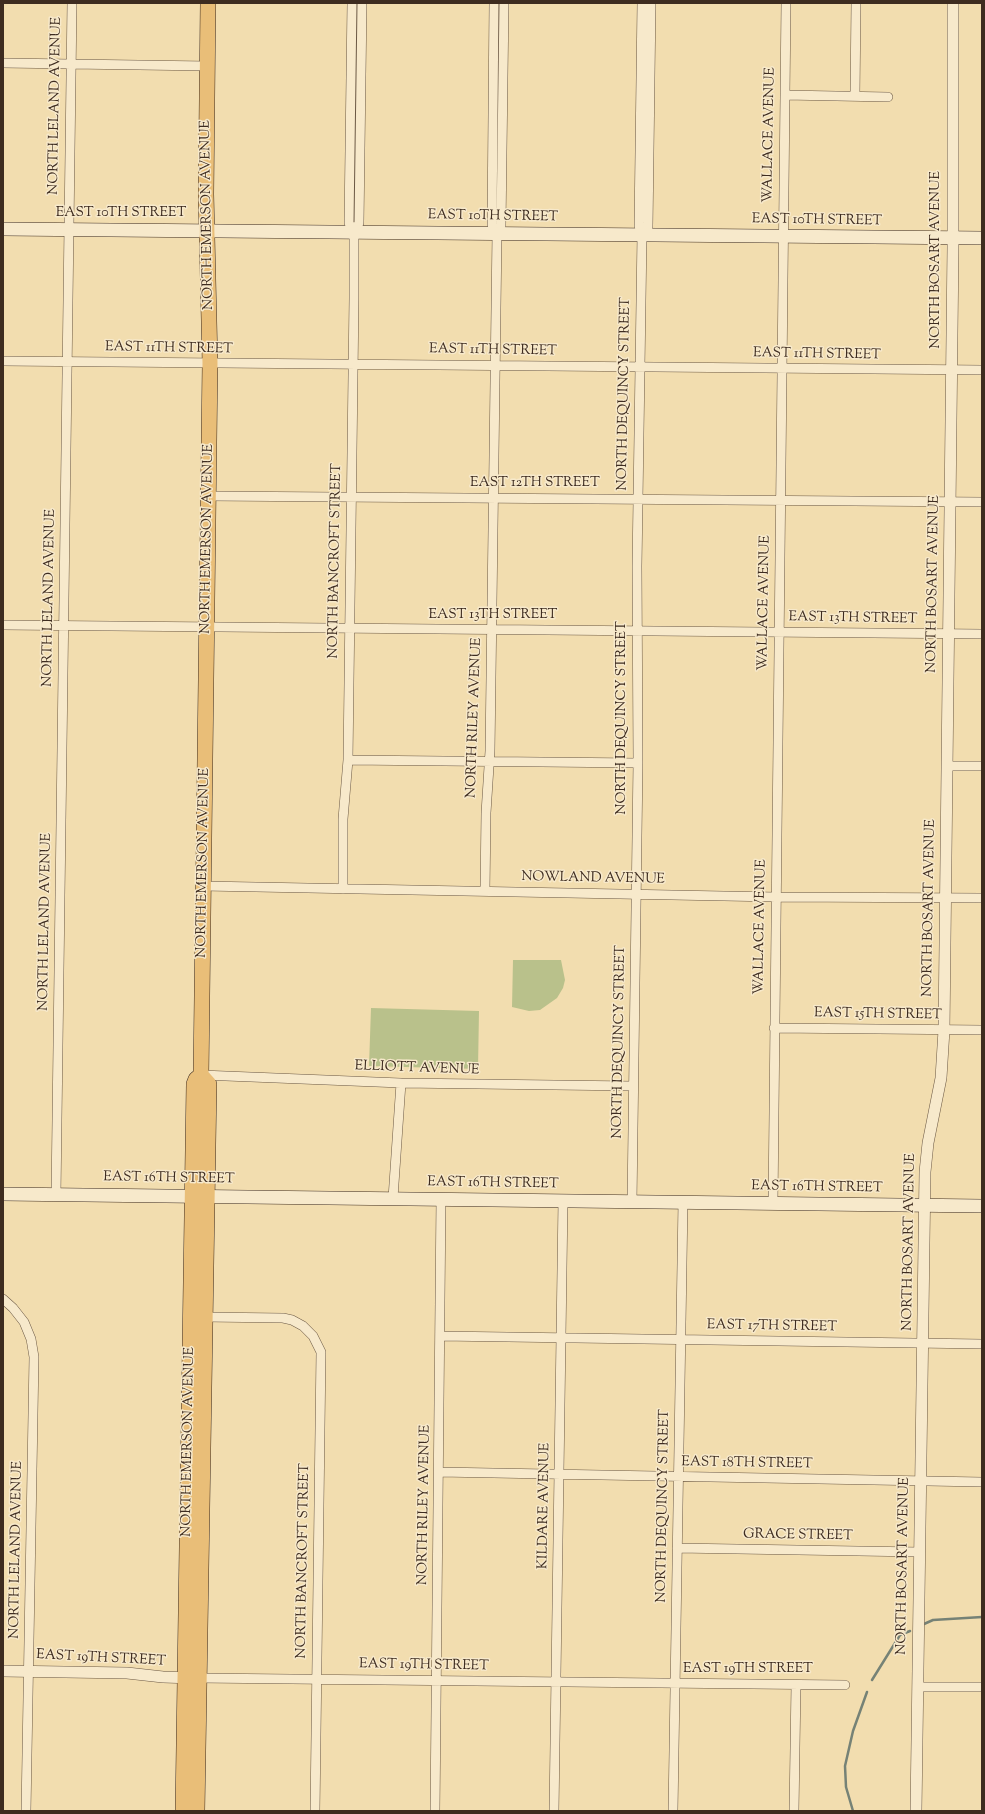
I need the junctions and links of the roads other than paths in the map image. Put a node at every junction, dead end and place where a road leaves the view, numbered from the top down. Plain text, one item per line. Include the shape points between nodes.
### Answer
1 (72, 3) edge
2 (208, 3) edge
3 (352, 3) edge
4 (362, 3) edge
5 (494, 3) edge
6 (504, 3) edge
7 (642, 3) edge
8 (651, 3) edge
9 (786, 3) edge
10 (856, 3) edge
11 (953, 3) edge
12 (3, 63) edge
13 (70, 64) junction
14 (207, 66) junction
15 (356, 68) junction
16 (494, 68) junction
17 (504, 68) junction
18 (645, 69) junction
19 (785, 95) junction
20 (855, 96) junction
21 (888, 97) dead end
22 (3, 229) edge
23 (68, 229) junction
24 (208, 230) junction
25 (354, 232) junction
26 (497, 234) junction
27 (642, 235) junction
28 (784, 236) junction
29 (953, 238) junction
30 (982, 238) edge
31 (3, 361) edge
32 (67, 362) junction
33 (210, 363) junction
34 (353, 364) junction
35 (495, 365) junction
36 (640, 367) junction
37 (782, 368) junction
38 (951, 370) junction
39 (982, 370) edge
40 (209, 496) junction
41 (351, 496) junction
42 (493, 498) junction
43 (638, 499) junction
44 (780, 500) junction
45 (950, 502) junction
46 (982, 502) edge
47 (3, 625) edge
48 (63, 626) junction
49 (207, 628) junction
50 (350, 629) junction
51 (492, 630) junction
52 (637, 631) junction
53 (779, 633) junction
54 (948, 634) junction
55 (982, 634) edge
56 (348, 760) junction
57 (489, 762) junction
58 (638, 763) junction
59 (947, 766) junction
60 (982, 766) edge
61 (204, 886) junction
62 (343, 889) junction
63 (485, 891) junction
64 (636, 894) junction
65 (776, 897) junction
66 (945, 898) junction
67 (982, 898) edge
68 (774, 1028) junction
69 (944, 1030) junction
70 (982, 1030) edge
71 (201, 1075) junction
72 (401, 1083) junction
73 (632, 1086) junction
74 (3, 1194) edge
75 (56, 1194) junction
76 (200, 1196) junction
77 (393, 1198) junction
78 (441, 1199) junction
79 (563, 1201) junction
80 (632, 1202) junction
81 (683, 1202) junction
82 (773, 1204) junction
83 (924, 1206) junction
84 (982, 1206) edge
85 (3, 1299) edge
86 (205, 1317) junction
87 (440, 1336) junction
88 (561, 1338) junction
89 (681, 1339) junction
90 (922, 1343) junction
91 (982, 1344) edge
92 (439, 1472) junction
93 (560, 1473) junction
94 (678, 1477) junction
95 (921, 1481) junction
96 (982, 1482) edge
97 (677, 1548) junction
98 (919, 1552) junction
99 (3, 1671) edge
100 (29, 1671) junction
101 (192, 1678) junction
102 (316, 1679) junction
103 (437, 1681) junction
104 (556, 1683) junction
105 (675, 1684) junction
106 (796, 1685) junction
107 (845, 1685) dead end
108 (918, 1686) junction
109 (982, 1687) edge
110 (26, 1811) edge
111 (183, 1811) edge
112 (197, 1811) edge
113 (315, 1811) edge
114 (435, 1811) edge
115 (554, 1811) edge
116 (673, 1811) edge
117 (794, 1811) edge
118 (916, 1811) edge

1 - 13 street, NORTH LELAND AVENUE
2 - 14 main road, NORTH EMERSON AVENUE
3 - 15 street, NORTH BANCROFT STREET
4 - 15 street, NORTH BANCROFT STREET
5 - 16 street, NORTH RILEY AVENUE
6 - 17 street, NORTH RILEY AVENUE
7 - 18 street, NORTH DEQUINCY STREET
8 - 18 street, NORTH DEQUINCY STREET
9 - 19 street, WALLACE AVENUE
10 - 20 street
11 - 29 street, NORTH BOSART AVENUE
12 - 13 street
13 - 14 street
13 - 23 street, NORTH LELAND AVENUE
14 - 24 main road, NORTH EMERSON AVENUE
15 - 25 street, NORTH BANCROFT STREET via 359,223
16 - 17 street
16 - 26 street, NORTH RILEY AVENUE via 492,225
17 - 26 street, NORTH RILEY AVENUE via 501,226
18 - 27 street, NORTH DEQUINCY STREET via 648,227
19 - 20 street
19 - 28 street, WALLACE AVENUE
20 - 21 street
22 - 23 main road, EAST 10TH STREET
23 - 24 main road, EAST 10TH STREET
23 - 32 street, NORTH LELAND AVENUE
24 - 25 main road, EAST 10TH STREET
24 - 33 main road, NORTH EMERSON AVENUE
25 - 26 main road, EAST 10TH STREET
25 - 34 street, NORTH BANCROFT STREET
26 - 27 main road, EAST 10TH STREET
26 - 35 street, NORTH RILEY AVENUE
27 - 28 main road, EAST 10TH STREET
27 - 36 street, NORTH DEQUINCY STREET
28 - 29 main road, EAST 10TH STREET
28 - 37 street, WALLACE AVENUE
29 - 30 main road, EAST 10TH STREET
29 - 38 street, NORTH BOSART AVENUE
31 - 32 street, EAST 11TH STREET
32 - 33 street, EAST 11TH STREET
32 - 48 street, NORTH LELAND AVENUE
33 - 34 street, EAST 11TH STREET
33 - 40 main road, NORTH EMERSON AVENUE
34 - 35 street, EAST 11TH STREET
34 - 41 street, NORTH BANCROFT STREET
35 - 36 street, EAST 11TH STREET
35 - 42 street, NORTH RILEY AVENUE
36 - 37 street, EAST 11TH STREET
36 - 43 street, NORTH DEQUINCY STREET
37 - 38 street, EAST 11TH STREET
37 - 44 street, WALLACE AVENUE
38 - 39 street, EAST 11TH STREET
38 - 45 street, NORTH BOSART AVENUE
40 - 41 street, EAST 12TH STREET
40 - 49 main road, NORTH EMERSON AVENUE
41 - 42 street, EAST 12TH STREET
41 - 50 street, NORTH BANCROFT STREET
42 - 43 street, EAST 12TH STREET
42 - 51 street, NORTH RILEY AVENUE
43 - 44 street, EAST 12TH STREET
43 - 52 street, NORTH DEQUINCY STREET
44 - 45 street, EAST 12TH STREET
44 - 53 street, WALLACE AVENUE
45 - 46 street, EAST 12TH STREET
45 - 54 street, NORTH BOSART AVENUE
47 - 48 street, EAST 13TH STREET
48 - 49 street, EAST 13TH STREET
48 - 75 street, NORTH LELAND AVENUE
49 - 50 street, EAST 13TH STREET
49 - 61 main road, NORTH EMERSON AVENUE
50 - 51 street, EAST 13TH STREET
50 - 56 street, NORTH BANCROFT STREET
51 - 52 street, EAST 13TH STREET
51 - 57 street, NORTH RILEY AVENUE
52 - 53 street, EAST 13TH STREET
52 - 58 street, NORTH DEQUINCY STREET
53 - 54 street, EAST 13TH STREET
53 - 65 street, WALLACE AVENUE
54 - 55 street, EAST 13TH STREET
54 - 59 street, NORTH BOSART AVENUE
56 - 57 street
56 - 62 street, NORTH BANCROFT STREET via 343,819
57 - 58 street
57 - 63 street, NORTH RILEY AVENUE
58 - 64 street, NORTH DEQUINCY STREET
59 - 60 street
59 - 66 street, NORTH BOSART AVENUE
61 - 62 street, NOWLAND AVENUE
61 - 71 main road, NORTH EMERSON AVENUE
62 - 63 street, NOWLAND AVENUE
63 - 64 street, NOWLAND AVENUE
64 - 65 street, NOWLAND AVENUE
64 - 73 street, NORTH DEQUINCY STREET
65 - 66 street, NOWLAND AVENUE
65 - 68 street, WALLACE AVENUE
66 - 67 street, NOWLAND AVENUE
66 - 69 street, NORTH BOSART AVENUE
68 - 69 street, EAST 15TH STREET
68 - 82 street, WALLACE AVENUE
69 - 70 street, EAST 15TH STREET
69 - 83 street, NORTH BOSART AVENUE via 941,1078 926,1150
71 - 72 street, ELLIOTT AVENUE
71 - 76 main road, NORTH EMERSON AVENUE via 194,1084
72 - 73 street, ELLIOTT AVENUE
72 - 77 street
73 - 80 street, NORTH DEQUINCY STREET
74 - 75 main road, EAST 16TH STREET
75 - 76 main road, EAST 16TH STREET
76 - 77 main road, EAST 16TH STREET
76 - 86 main road, NORTH EMERSON AVENUE
76 - 101 main road, NORTH EMERSON AVENUE
77 - 78 main road, EAST 16TH STREET
78 - 79 main road, EAST 16TH STREET
78 - 87 street, NORTH RILEY AVENUE
79 - 80 main road, EAST 16TH STREET
79 - 88 street, KILDARE AVENUE
80 - 81 main road, EAST 16TH STREET
81 - 82 main road, EAST 16TH STREET
81 - 89 street, NORTH DEQUINCY STREET
82 - 83 main road, EAST 16TH STREET
83 - 84 main road, EAST 16TH STREET
83 - 90 street, NORTH BOSART AVENUE
85 - 100 street, NORTH LELAND AVENUE via 24,1322 31,1339 34,1357
86 - 101 main road, NORTH EMERSON AVENUE
86 - 102 street, NORTH BANCROFT STREET via 283,1318 295,1321 315,1339 320,1349 322,1360
87 - 88 street, EAST 17TH STREET
87 - 92 street, NORTH RILEY AVENUE
88 - 89 street, EAST 17TH STREET
88 - 93 street, KILDARE AVENUE
89 - 90 street, EAST 17TH STREET
89 - 94 street, NORTH DEQUINCY STREET
90 - 91 street, EAST 17TH STREET
90 - 95 street, NORTH BOSART AVENUE
92 - 93 street, EAST 18TH STREET
92 - 103 street, NORTH RILEY AVENUE
93 - 94 street, EAST 18TH STREET
93 - 104 street, KILDARE AVENUE
94 - 95 street, EAST 18TH STREET
94 - 97 street, NORTH DEQUINCY STREET
95 - 96 street, EAST 18TH STREET
95 - 98 street, NORTH BOSART AVENUE
97 - 98 street, GRACE STREET
97 - 105 street, NORTH DEQUINCY STREET
98 - 108 street, NORTH BOSART AVENUE
99 - 100 street, EAST 19TH STREET
100 - 101 street, EAST 19TH STREET via 127,1673
100 - 110 street, NORTH LELAND AVENUE
101 - 102 street, EAST 19TH STREET
101 - 111 main road, NORTH EMERSON AVENUE
101 - 112 main road, NORTH EMERSON AVENUE
102 - 103 street, EAST 19TH STREET
102 - 113 street, NORTH BANCROFT STREET
103 - 104 street, EAST 19TH STREET
103 - 114 street, NORTH RILEY AVENUE
104 - 105 street, EAST 19TH STREET
104 - 115 street, KILDARE AVENUE
105 - 106 street, EAST 19TH STREET
105 - 116 street, NORTH DEQUINCY STREET
106 - 107 street, EAST 19TH STREET
106 - 117 street
108 - 109 street
108 - 118 street, NORTH BOSART AVENUE

